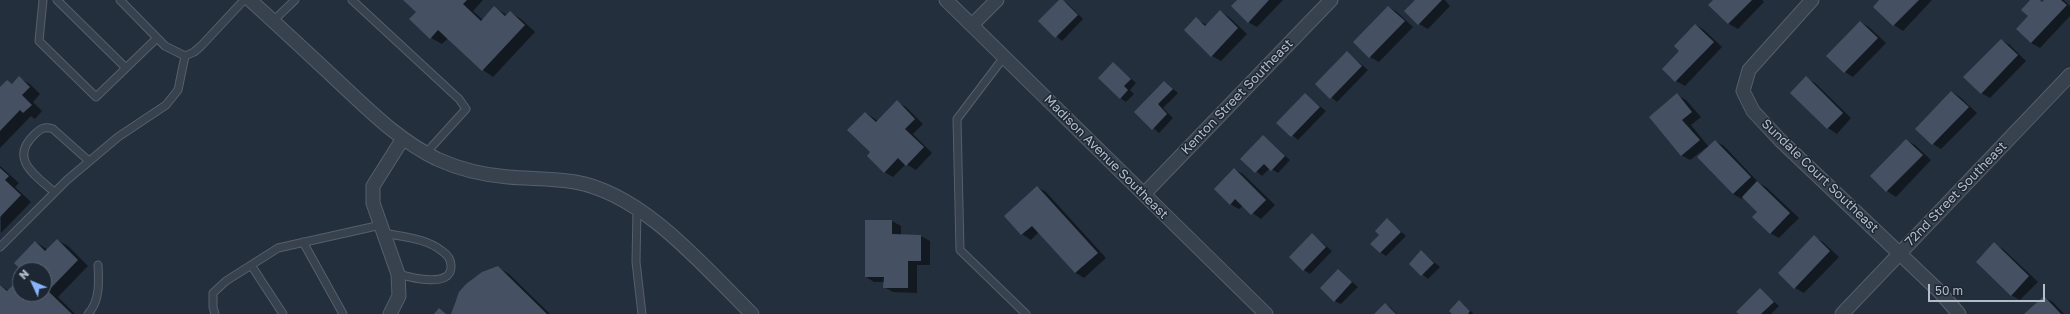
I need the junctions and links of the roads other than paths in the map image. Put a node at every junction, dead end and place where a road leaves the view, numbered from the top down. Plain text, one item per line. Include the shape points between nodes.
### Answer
1 (44, 0) edge
2 (57, 0) edge
3 (120, 0) edge
4 (244, 0) edge
5 (250, 0) edge
6 (294, 0) edge
7 (352, 0) edge
8 (946, 0) edge
9 (997, 0) edge
10 (1331, 0) edge
11 (1812, 0) edge
12 (273, 21) junction
13 (972, 25) junction
14 (157, 38) junction
15 (185, 56) junction
16 (1004, 57) junction
17 (126, 68) junction
18 (2070, 74) edge
19 (402, 140) junction
20 (426, 153) junction
21 (89, 161) junction
22 (54, 192) junction
23 (1144, 194) junction
24 (637, 208) junction
25 (382, 229) junction
26 (303, 242) junction
27 (0, 247) edge
28 (1900, 254) junction
29 (98, 265) dead end
30 (251, 265) junction
31 (398, 274) junction
32 (88, 314) edge
33 (216, 314) edge
34 (283, 314) edge
35 (343, 314) edge
36 (390, 314) edge
37 (642, 314) edge
38 (752, 314) edge
39 (1026, 314) edge
40 (1266, 314) edge
41 (1842, 314) edge
42 (1959, 314) edge

1 - 17 lane via 39,41 96,97
2 - 17 lane
3 - 14 lane
4 - 15 lane via 197,49
5 - 12 street
6 - 12 lane
7 - 20 lane via 460,99 466,109
8 - 13 street, Madison Avenue Southeast
9 - 13 street
10 - 23 street, Kenton Street Southeast
11 - 28 street, Sundale Court Southeast via 1749,70 1743,91 1753,111 1780,140
12 - 19 street
13 - 16 street, Madison Avenue Southeast
14 - 15 lane via 172,51
14 - 17 lane
15 - 21 lane via 178,90 166,105 118,137
16 - 23 street, Madison Avenue Southeast
16 - 39 lane via 957,119 960,250
18 - 28 street, 72nd Street Southeast
19 - 20 street
19 - 25 street via 373,186 374,203
20 - 24 street via 475,172 588,184
21 - 22 lane
21 - 22 lane via 53,128 40,129 25,144 23,158 31,171
22 - 27 lane
23 - 40 street, Madison Avenue Southeast
24 - 37 lane via 636,262
24 - 38 street via 662,227
25 - 26 lane
25 - 31 street
25 - 31 lane via 426,242 442,250 450,258 452,268 440,279 424,280
26 - 30 lane via 278,248
26 - 35 lane
28 - 41 street, 72nd Street Southeast
28 - 42 street, Sundale Court Southeast
29 - 32 lane via 95,307
30 - 33 lane via 213,293 212,307
30 - 34 lane
31 - 36 street via 399,296

